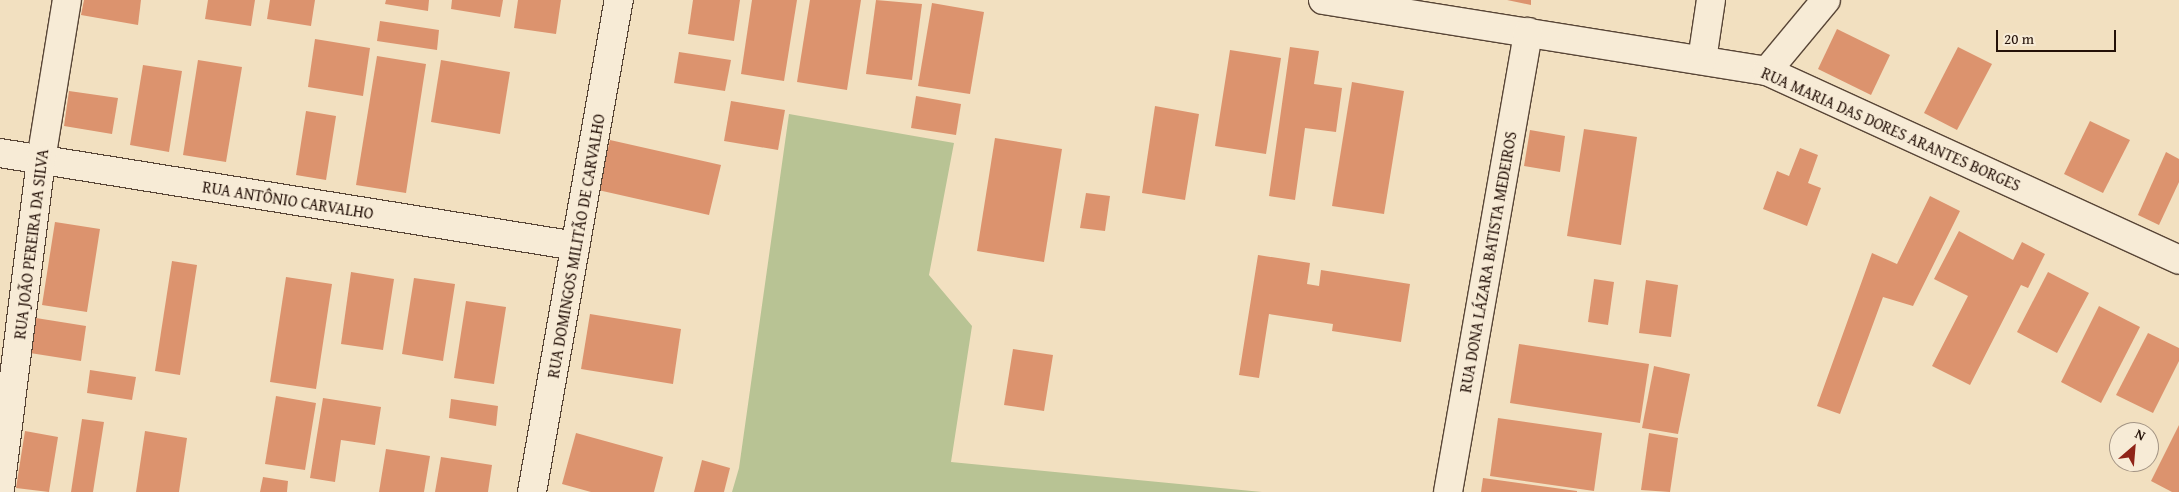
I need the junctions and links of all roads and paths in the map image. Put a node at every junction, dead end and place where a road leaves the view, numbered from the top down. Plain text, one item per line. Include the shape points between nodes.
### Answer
1 (67, 0) edge
2 (620, 0) edge
3 (1323, 0) edge
4 (1711, 0) edge
5 (1826, 0) edge
6 (1528, 32) junction
7 (1702, 60) junction
8 (1767, 71) junction
9 (0, 153) edge
10 (41, 160) junction
11 (576, 246) junction
12 (2179, 260) edge
13 (0, 489) edge
14 (532, 492) edge
15 (1448, 492) edge

1 - 10 street, RUA JOÃO PEREIRA DA SILVA
2 - 11 street, RUA DOMINGOS MILITÃO DE CARVALHO
3 - 6 street, RUA MARIA DAS DORES ARANTES BORGES
4 - 7 street
5 - 8 street
6 - 7 street, RUA MARIA DAS DORES ARANTES BORGES
6 - 15 street, RUA DONA LÁZARA BATISTA MEDEIROS
7 - 8 street, RUA MARIA DAS DORES ARANTES BORGES
8 - 12 street, RUA MARIA DAS DORES ARANTES BORGES
9 - 10 street, RUA ANTÔNIO CARVALHO
10 - 11 street, RUA ANTÔNIO CARVALHO
10 - 13 street, RUA JOÃO PEREIRA DA SILVA
11 - 14 street, RUA DOMINGOS MILITÃO DE CARVALHO

